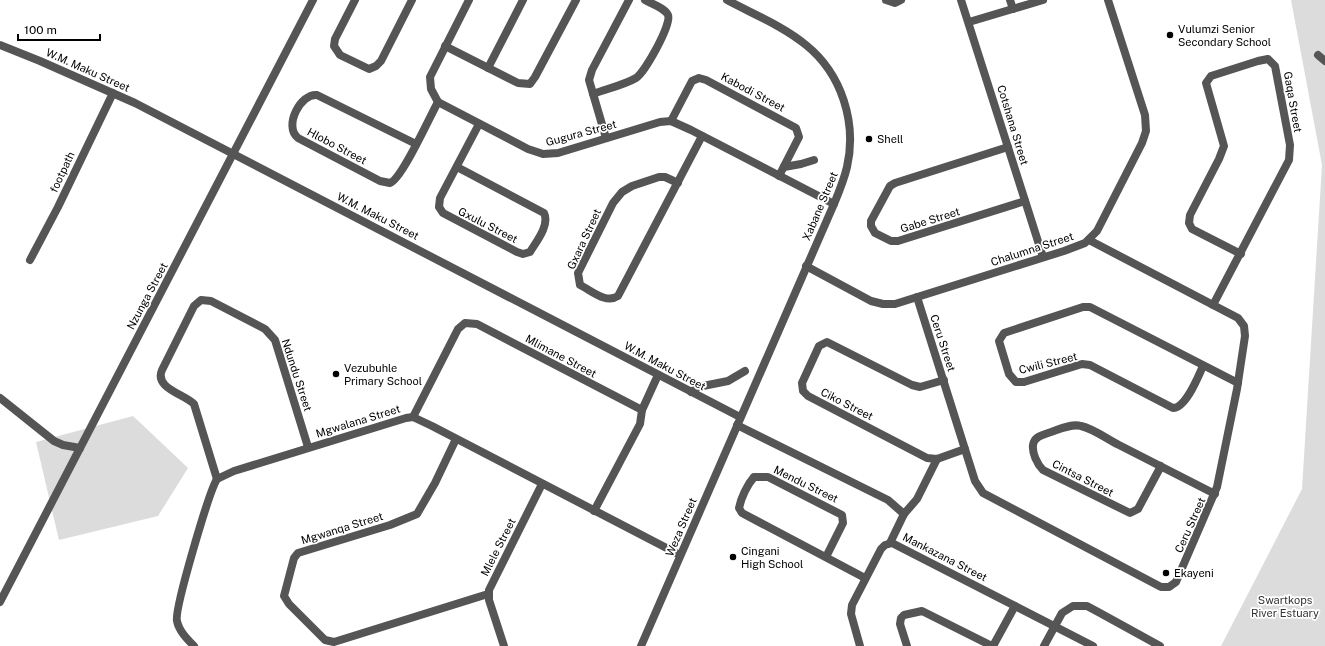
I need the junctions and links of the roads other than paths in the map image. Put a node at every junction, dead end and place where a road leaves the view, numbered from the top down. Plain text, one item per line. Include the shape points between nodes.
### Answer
1 (314, 0) edge
2 (355, 0) edge
3 (412, 0) edge
4 (468, 0) edge
5 (523, 0) edge
6 (576, 0) edge
7 (629, 0) edge
8 (645, 0) edge
9 (727, 0) edge
10 (886, 0) edge
11 (901, 0) edge
12 (961, 0) edge
13 (1010, 0) edge
14 (1043, 0) edge
15 (1108, 0) edge
16 (1013, 9) junction
17 (969, 22) junction
18 (0, 45) edge
19 (445, 46) junction
20 (1318, 55) dead end
21 (1325, 61) edge
22 (488, 68) junction
23 (113, 93) junction
24 (593, 94) junction
25 (438, 102) junction
26 (670, 121) junction
27 (479, 124) junction
28 (702, 136) junction
29 (606, 138) junction
30 (416, 144) junction
31 (1008, 147) junction
32 (233, 154) junction
33 (814, 160) dead end
34 (457, 167) junction
35 (784, 167) junction
36 (779, 176) junction
37 (678, 183) junction
38 (1025, 201) junction
39 (834, 204) junction
40 (1089, 240) junction
41 (1241, 254) junction
42 (1043, 257) junction
43 (30, 260) dead end
44 (806, 266) junction
45 (917, 297) junction
46 (1213, 305) junction
47 (1203, 366) junction
48 (745, 371) dead end
49 (658, 375) junction
50 (944, 380) junction
51 (1238, 383) junction
52 (691, 392) junction
53 (0, 398) edge
54 (642, 410) junction
55 (413, 417) junction
56 (740, 417) junction
57 (737, 425) junction
58 (456, 439) junction
59 (308, 447) junction
60 (80, 448) junction
61 (965, 449) junction
62 (937, 459) junction
63 (1161, 466) junction
64 (217, 479) junction
65 (542, 484) junction
66 (1215, 494) junction
67 (594, 511) junction
68 (904, 514) junction
69 (890, 543) junction
70 (680, 555) junction
71 (826, 557) junction
72 (866, 578) junction
73 (488, 594) junction
74 (0, 602) edge
75 (1015, 606) junction
76 (1054, 626) junction
77 (194, 646) edge
78 (504, 646) edge
79 (641, 646) edge
80 (860, 646) edge
81 (907, 646) edge
82 (993, 646) edge
83 (1044, 646) edge
84 (1093, 646) edge
85 (1160, 646) edge

1 - 32 street, Nzunga Street
2 - 3 street via 334,46 340,55 369,69 381,61
4 - 19 street
5 - 22 street
6 - 22 street via 530,84 518,83
7 - 24 street via 592,70 590,80
8 - 24 street via 665,12 669,19 643,71 636,78
9 - 39 street, Xabane Street via 803,43 836,81 844,101 850,134 847,167
10 - 11 street via 895,3
12 - 17 street, Cotshana Street
13 - 16 street
14 - 16 street
15 - 40 street, Chalumna Street via 1143,110 1146,131 1142,144 1101,224
16 - 17 street
17 - 31 street, Cotshana Street
18 - 23 street, W.M. Maku Street
19 - 22 street
19 - 25 street via 430,77 431,89
20 - 21 street
23 - 32 street, W.M. Maku Street
23 - 43 street, footpath
24 - 29 street
25 - 27 street, Gugura Street
25 - 30 street, Hlobo Street
26 - 28 street
26 - 29 street, Gugura Street
26 - 35 street, Kabodi Street via 692,81 699,78 706,80 796,128 799,137
27 - 29 street, Gugura Street via 543,154
27 - 34 street, Gxulu Street
28 - 36 street
28 - 37 street, Gxara Street
30 - 30 street, Hlobo Street via 394,182 387,183 298,138 292,132 291,125 304,98 316,95
31 - 38 street, Cotshana Street
31 - 38 street, Gabe Street via 895,183 890,186 871,221 872,228 875,233 891,241 898,241
32 - 49 street, W.M. Maku Street
32 - 60 street, Nzunga Street
33 - 35 street
34 - 34 street, Gxulu Street via 544,213 545,226 530,252 518,252 443,213 439,207 440,198
35 - 36 street, Kabodi Street
36 - 39 street
37 - 37 street, Gxara Street via 618,296 606,299 580,285 578,273 619,194 632,186 656,178 666,177
38 - 42 street, Cotshana Street
39 - 44 street, Xabane Street
40 - 42 street, Chalumna Street
40 - 46 street, Ceru Street
41 - 41 street, Gaqa Street via 1192,229 1189,223 1190,215 1224,146 1206,83 1211,76 1268,59 1275,66 1290,145 1289,160
41 - 46 street, Gaqa Street
42 - 45 street, Chalumna Street
44 - 45 street, Chalumna Street via 871,301 895,304
44 - 56 street, Xabane Street
45 - 50 street, Ceru Street
46 - 51 street, Ceru Street via 1238,318 1245,329
47 - 47 street, Cwili Street via 1087,307 1004,333 999,341 1010,378 1016,382 1024,382 1082,364 1090,365 1173,408 1178,408 1184,403
47 - 51 street, Cwili Street
48 - 52 street via 728,381 698,387
49 - 52 street, W.M. Maku Street
49 - 54 street
50 - 61 street, Ceru Street
50 - 62 street, Ciko Street via 920,387 912,386 827,342 819,346 802,386 808,396 921,455
51 - 66 street, Ceru Street
52 - 56 street, W.M. Maku Street
53 - 60 street via 54,441
54 - 55 street, Mlimane Street via 470,322 458,329
54 - 67 street via 639,426
55 - 58 street, Mgwalana Street
55 - 59 street, Mgwalana Street
56 - 57 street, Weza Street
57 - 68 street via 888,500
57 - 70 street, Weza Street
58 - 65 street, Mgwalana Street
58 - 73 street, Mgwanqa Street via 417,514 390,525 298,553 294,558 284,596 324,640 334,642
59 - 64 street, Mgwalana Street
59 - 64 street, Ndundu Street via 278,349 270,333 211,301 201,300 194,306 162,370 161,377 164,385 194,404
60 - 74 street, Nzunga Street
61 - 62 street
61 - 66 street, Ceru Street via 975,481 988,497 1165,588 1176,582
62 - 68 street via 917,499
63 - 63 street, Cintsa Street via 1138,509 1130,513 1043,470 1036,462 1033,444 1041,435 1080,425
63 - 66 street, Cintsa Street
64 - 77 street via 176,612 179,628
65 - 67 street, Mgwalana Street
65 - 73 street, Mlele Street
67 - 70 street, Mgwalana Street
68 - 69 street
69 - 72 street, Mankazana Street via 881,549
69 - 75 street, Mankazana Street
70 - 79 street, Weza Street
71 - 71 street, Mendu Street via 843,523 842,515 768,477 754,477 741,500 739,508 742,513
71 - 72 street, Mendu Street
72 - 80 street, Mankazana Street via 850,614
73 - 78 street, Mlele Street
75 - 76 street, Mankazana Street
75 - 82 street
76 - 83 street
76 - 84 street, Mankazana Street
76 - 85 street via 1067,609 1073,606 1087,606
81 - 82 street via 900,624 901,618 922,611

